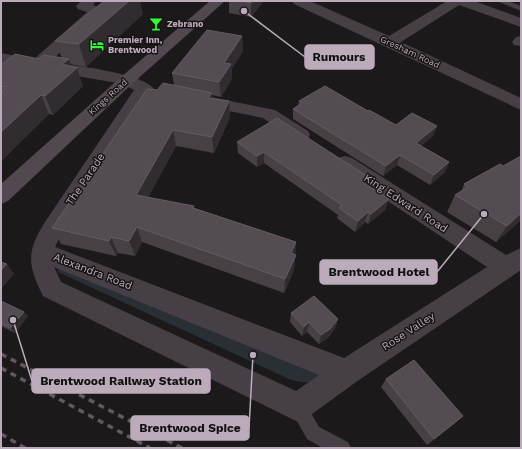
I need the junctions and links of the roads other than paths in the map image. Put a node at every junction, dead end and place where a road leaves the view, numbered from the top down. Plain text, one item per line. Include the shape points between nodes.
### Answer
1 (89, 1) edge
2 (218, 1) edge
3 (299, 1) edge
4 (456, 1) edge
5 (462, 1) edge
6 (501, 1) edge
7 (521, 9) edge
8 (105, 15) edge
9 (90, 17) junction
10 (521, 23) edge
11 (390, 42) junction
12 (2, 60) edge
13 (38, 64) junction
14 (144, 87) junction
15 (189, 97) edge
16 (521, 105) edge
17 (1, 196) edge
18 (42, 252) junction
19 (513, 263) edge
20 (346, 372) junction
21 (298, 407) junction
22 (342, 448) edge

1 - 9 street via 83,6 97,11
2 - 14 main road, Kings Road
3 - 11 street, Gresham Road
4 - 11 street
5 - 10 street
6 - 7 lane
8 - 9 lane
9 - 13 street
11 - 16 street, Gresham Road
12 - 13 street
13 - 14 street
14 - 17 main road, Kings Road
14 - 18 street, The Parade via 124,124 52,230
15 - 19 street, King Edward Road via 269,114
18 - 20 street, Alexandra Road
18 - 21 street, Alexandra Road via 42,270 52,289
19 - 20 street, Rose Valley
20 - 21 street, Rose Valley
21 - 22 lane via 313,433

